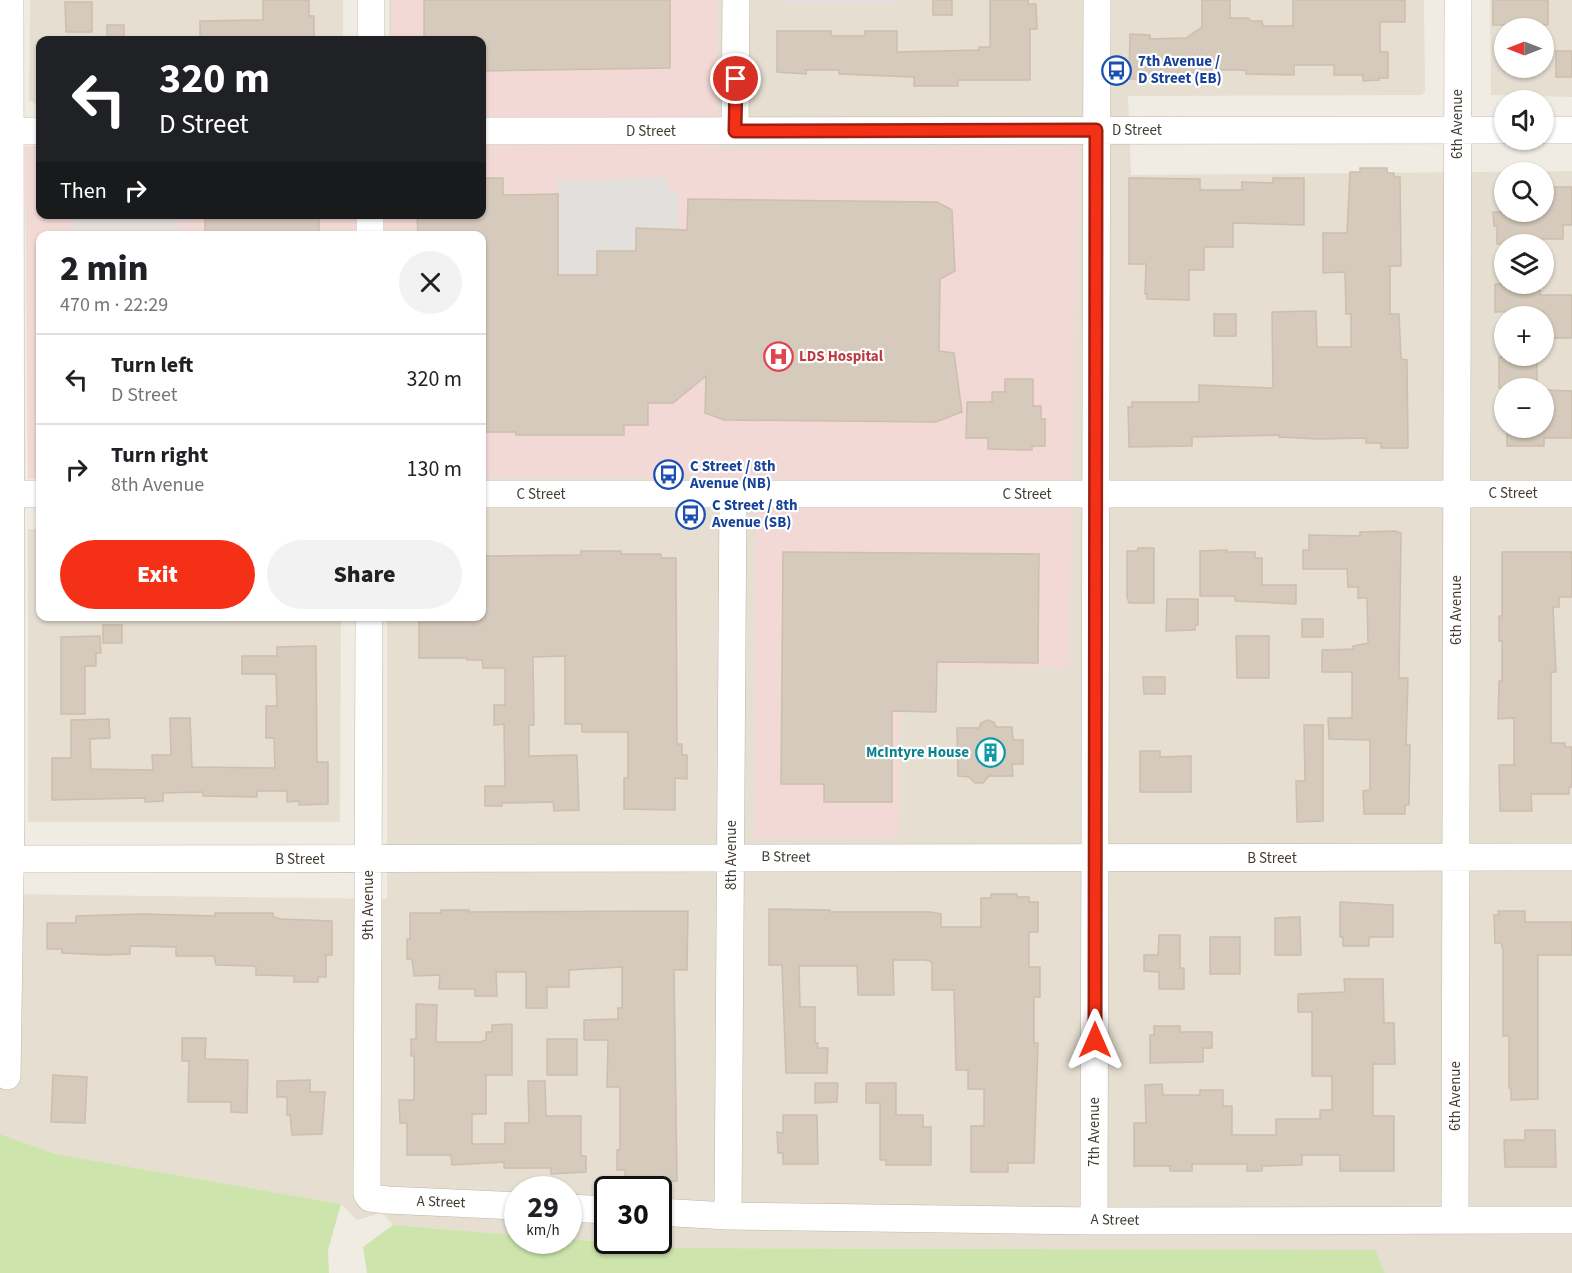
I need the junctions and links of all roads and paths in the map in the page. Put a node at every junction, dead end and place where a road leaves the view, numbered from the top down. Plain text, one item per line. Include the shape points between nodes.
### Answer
1 (10, 0) edge
2 (371, 0) edge
3 (736, 0) edge
4 (1097, 0) edge
5 (1458, 0) edge
6 (371, 36) edge
7 (1096, 130) junction
8 (1457, 130) junction
9 (1494, 130) edge
10 (1554, 130) edge
11 (1572, 130) edge
12 (5, 131) edge
13 (36, 131) edge
14 (486, 131) edge
15 (735, 131) junction
16 (1456, 493) junction
17 (5, 494) edge
18 (36, 494) edge
19 (486, 494) edge
20 (733, 494) junction
21 (1095, 494) junction
22 (1572, 494) edge
23 (369, 621) edge
24 (731, 857) junction
25 (1456, 857) junction
26 (1572, 857) edge
27 (1096, 858) junction
28 (5, 859) edge
29 (369, 859) junction
30 (7, 1076) dead end
31 (367, 1194) joint
32 (504, 1205) edge
33 (672, 1213) edge
34 (728, 1216) junction
35 (1455, 1220) junction
36 (1572, 1220) edge
37 (1094, 1221) junction

1 - 12 street
2 - 6 street
3 - 15 street
4 - 7 street, 7th Avenue
5 - 8 street, 6th Avenue
7 - 8 street, D Street
7 - 15 street, D Street
7 - 21 street, 7th Avenue
8 - 9 street, D Street
8 - 16 street, 6th Avenue
10 - 11 street
12 - 13 street
12 - 17 street
14 - 15 street, D Street
16 - 21 street, C Street
16 - 22 street, C Street
16 - 25 street, 6th Avenue
17 - 18 street
17 - 28 street
19 - 20 street, C Street
20 - 21 street, C Street
20 - 24 street, 8th Avenue
21 - 27 street, 7th Avenue
23 - 29 street, 9th Avenue
24 - 27 street, B Street
24 - 29 street, B Street
24 - 34 street, 8th Avenue
25 - 26 street, B Street
25 - 27 street, B Street
25 - 35 street, 6th Avenue
27 - 37 street, 7th Avenue
28 - 29 street, B Street
28 - 30 street
29 - 31 street, 9th Avenue
31 - 32 street, A Street via 387,1200
33 - 34 street, A Street
34 - 37 street, A Street
35 - 36 street, A Street
35 - 37 street, A Street

